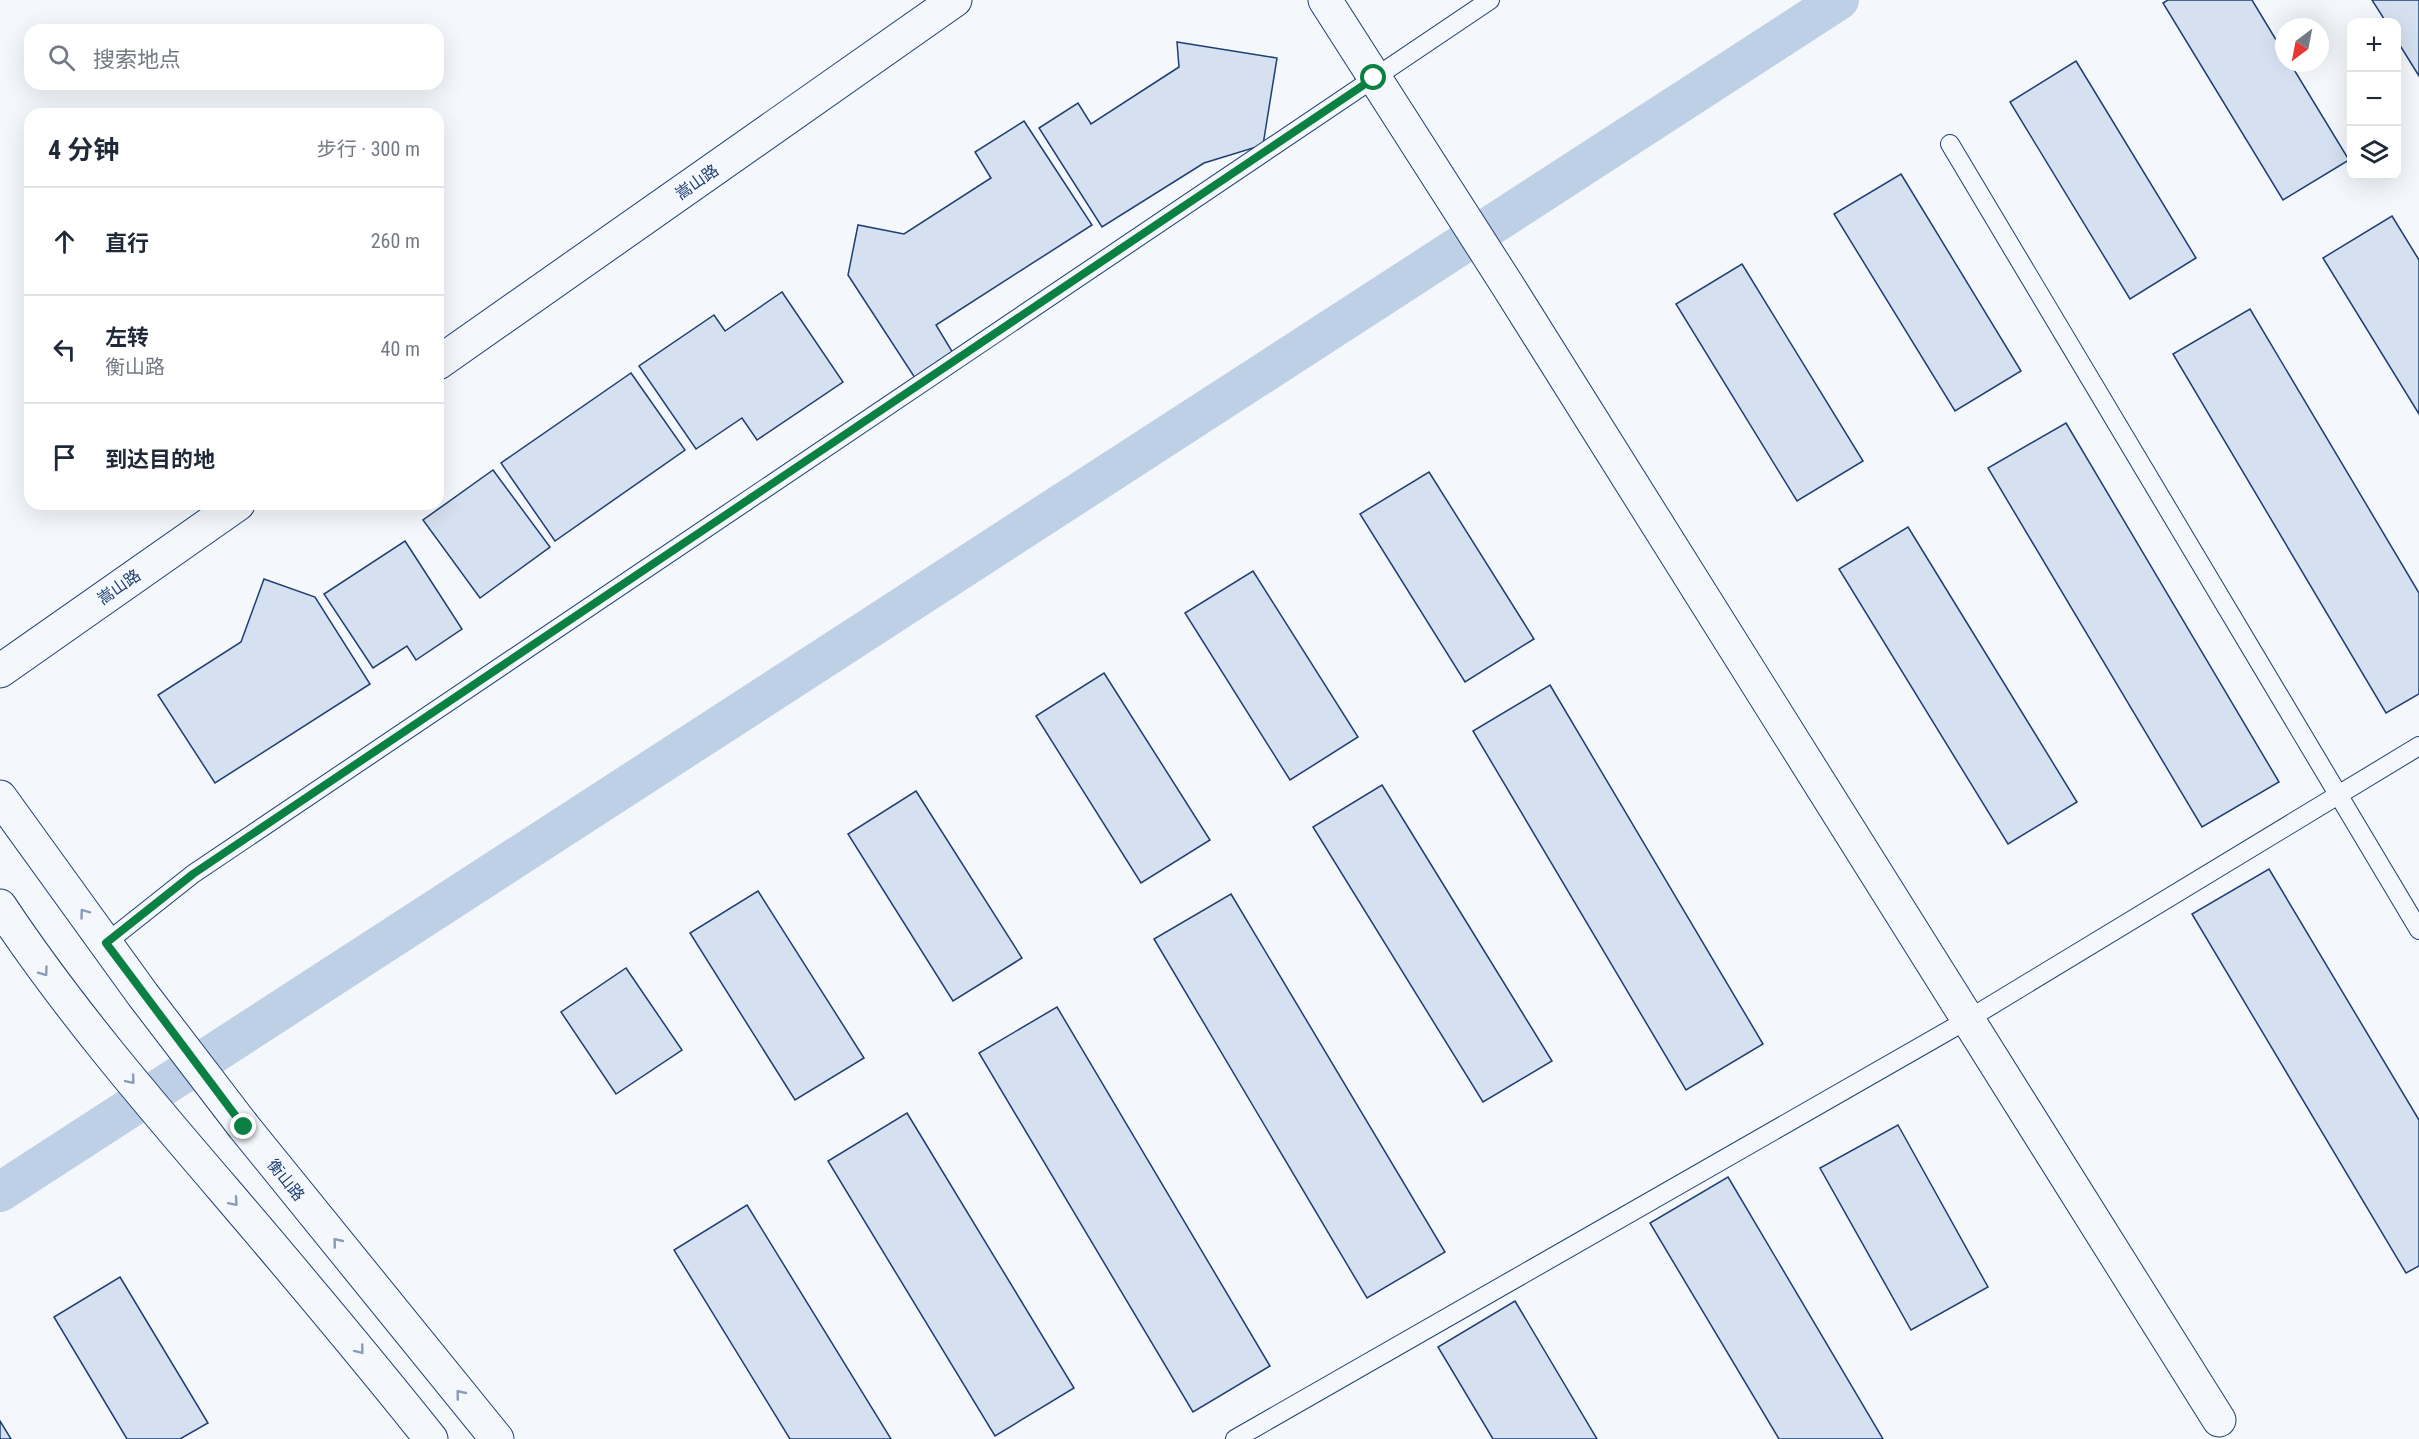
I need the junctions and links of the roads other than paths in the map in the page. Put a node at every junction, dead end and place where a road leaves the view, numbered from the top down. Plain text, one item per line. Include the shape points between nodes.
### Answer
1 (955, 0) edge
2 (1325, 0) edge
3 (1490, 0) edge
4 (1374, 78) junction
5 (1950, 144) dead end
6 (444, 359) edge
7 (229, 510) edge
8 (0, 671) edge
9 (2419, 746) edge
10 (2340, 794) junction
11 (0, 797) edge
12 (0, 906) edge
13 (2419, 930) edge
14 (106, 943) junction
15 (1967, 1020) junction
16 (2219, 1420) dead end
17 (431, 1439) edge
18 (497, 1439) edge
19 (1235, 1439) edge

1 - 6 street, 嵩山路
2 - 4 street
3 - 4 lane
4 - 14 lane via 193,874
4 - 15 street
5 - 10 lane
7 - 8 street, 嵩山路
9 - 10 lane
10 - 13 lane
10 - 15 lane
14 -> 11 street, 衡山路
12 -> 17 street via 42,970 93,1035 354,1342
18 -> 14 street, 衡山路 via 244,1127
15 - 16 street
15 - 19 lane

